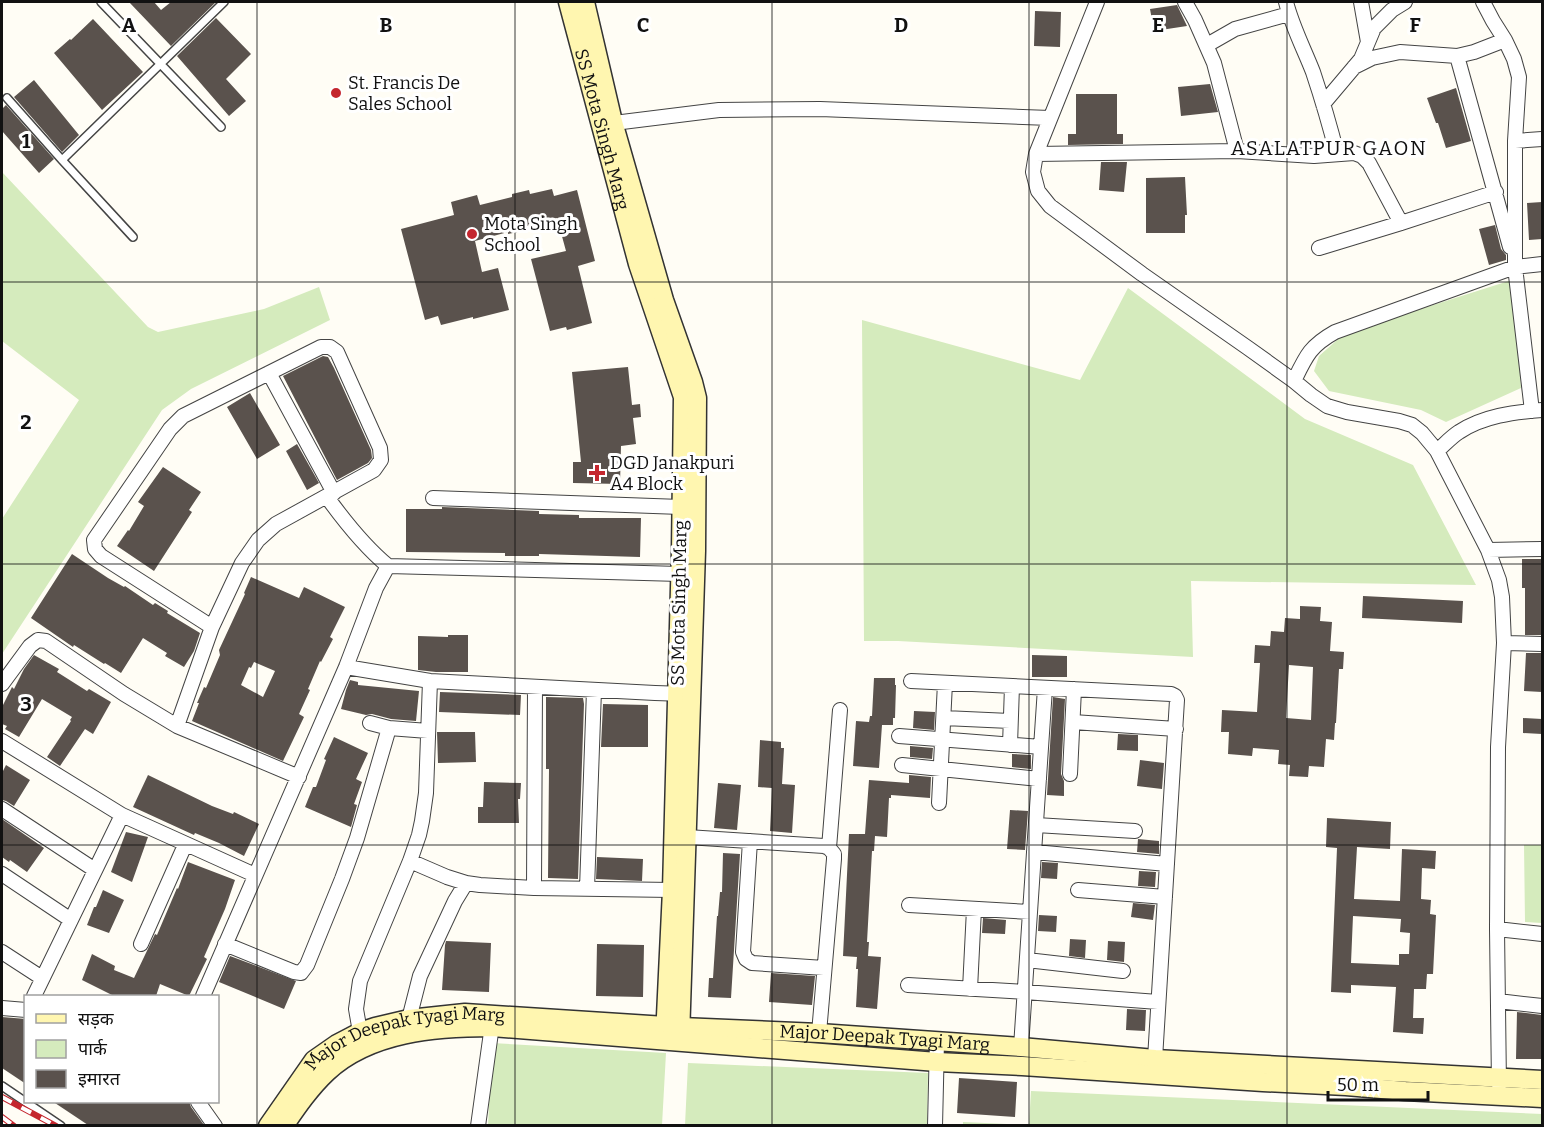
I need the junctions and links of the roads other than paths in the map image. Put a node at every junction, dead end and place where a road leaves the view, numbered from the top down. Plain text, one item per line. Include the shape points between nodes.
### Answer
1 (101, 2) edge
2 (224, 2) edge
3 (568, 2) edge
4 (585, 2) edge
5 (1097, 2) edge
6 (1185, 2) edge
7 (1361, 2) edge
8 (1406, 2) edge
9 (1483, 2) edge
10 (1288, 8) edge
11 (1505, 40) junction
12 (1368, 42) junction
13 (1207, 45) junction
14 (1457, 56) junction
15 (160, 63) junction
16 (1354, 67) junction
17 (8, 98) dead end
18 (1323, 104) junction
19 (1050, 118) junction
20 (607, 124) junction
21 (221, 127) dead end
22 (1542, 139) edge
23 (1515, 141) junction
24 (1237, 151) junction
25 (1036, 154) junction
26 (1336, 154) junction
27 (62, 160) junction
28 (1496, 192) junction
29 (1401, 223) junction
30 (133, 237) dead end
31 (1318, 248) dead end
32 (1542, 264) edge
33 (1515, 267) junction
34 (269, 373) junction
35 (1294, 381) junction
36 (1537, 411) edge
37 (1437, 451) junction
38 (331, 495) junction
39 (433, 498) dead end
40 (681, 507) junction
41 (1542, 549) edge
42 (1488, 550) junction
43 (388, 566) junction
44 (680, 574) junction
45 (212, 627) junction
46 (1504, 643) junction
47 (1542, 644) edge
48 (346, 667) junction
49 (430, 681) junction
50 (911, 681) dead end
51 (945, 683) junction
52 (2, 684) edge
53 (1012, 686) junction
54 (535, 687) junction
55 (1045, 688) junction
56 (1074, 689) junction
57 (594, 690) junction
58 (684, 694) junction
59 (840, 710) dead end
60 (944, 718) junction
61 (1010, 721) junction
62 (1072, 722) junction
63 (370, 723) dead end
64 (177, 726) junction
65 (388, 728) junction
66 (1176, 729) junction
67 (428, 731) junction
68 (899, 736) dead end
69 (942, 739) junction
70 (2, 741) edge
71 (1010, 745) junction
72 (1041, 747) junction
73 (902, 765) dead end
74 (941, 770) junction
75 (1070, 774) dead end
76 (298, 777) junction
77 (1039, 779) junction
78 (939, 803) dead end
79 (2, 809) edge
80 (122, 815) junction
81 (1036, 825) junction
82 (1135, 831) dead end
83 (687, 837) junction
84 (750, 841) junction
85 (185, 845) junction
86 (829, 848) junction
87 (1034, 852) junction
88 (410, 861) junction
89 (1167, 864) junction
90 (95, 870) junction
91 (2, 874) edge
92 (255, 875) junction
93 (466, 883) junction
94 (534, 888) junction
95 (587, 889) junction
96 (672, 890) junction
97 (1078, 890) dead end
98 (1165, 897) junction
99 (909, 905) dead end
100 (974, 909) junction
101 (1030, 912) junction
102 (71, 920) junction
103 (1497, 929) junction
104 (1542, 934) edge
105 (141, 944) dead end
106 (225, 944) junction
107 (2, 952) edge
108 (1027, 960) junction
109 (824, 968) junction
110 (1123, 971) dead end
111 (42, 978) junction
112 (908, 986) dead end
113 (970, 989) junction
114 (1025, 992) junction
115 (34, 995) edge
116 (203, 995) edge
117 (1498, 1001) junction
118 (1158, 1002) junction
119 (1542, 1006) edge
120 (2, 1008) edge
121 (24, 1010) edge
122 (409, 1019) junction
123 (493, 1021) junction
124 (360, 1032) junction
125 (673, 1034) junction
126 (819, 1034) junction
127 (937, 1041) junction
128 (1021, 1047) junction
129 (1155, 1059) junction
130 (937, 1062) junction
131 (1499, 1077) junction
132 (1542, 1080) edge
133 (2, 1086) edge
134 (1498, 1096) junction
135 (1542, 1098) edge
136 (24, 1101) edge
137 (28, 1103) edge
138 (199, 1103) edge
139 (61, 1125) edge
140 (215, 1125) edge
141 (268, 1125) edge
142 (284, 1125) edge
143 (478, 1125) edge
144 (935, 1125) edge

1 - 15 lane
2 - 15 lane
3 - 20 street, SS Mota Singh Marg
4 - 20 street, SS Mota Singh Marg
5 - 19 street
6 - 13 street
7 - 12 street
8 - 12 street via 1374,28
9 - 11 street
10 - 13 street
10 - 18 street
11 - 14 street
11 - 23 street via 1519,77
12 - 16 street
13 - 24 street
14 - 16 street via 1400,52
14 - 28 street
15 - 21 lane
15 - 27 lane
16 - 18 street
17 - 27 lane
18 - 26 street
19 - 20 street via 809,109 718,110
19 - 25 street
20 - 40 street, SS Mota Singh Marg via 638,264 682,397
20 - 58 street, SS Mota Singh Marg via 697,398 696,551
22 - 23 street
23 - 33 street
24 - 25 street
24 - 26 street
25 - 35 street via 1033,172 1038,191 1050,206
26 - 29 street via 1354,153 1369,163
27 - 30 lane
28 - 29 street
28 - 33 street
29 - 31 street
32 - 33 street
33 - 35 street via 1335,332 1320,340 1306,355
33 - 36 street
34 - 38 street
34 - 38 street via 321,347 337,352 380,448 381,459 374,470
34 - 45 street via 183,416 94,540 101,556
35 - 37 street via 1327,406 1412,425
36 - 37 street via 1482,420 1458,432
37 - 42 street
38 - 43 street via 356,536
38 - 45 street via 276,524 258,540 242,562
39 - 40 street
40 - 44 street, SS Mota Singh Marg
41 - 42 street
42 - 46 street via 1499,579
43 - 44 street
43 - 48 street
44 - 58 street, SS Mota Singh Marg
45 - 64 street
46 - 47 street
46 - 103 street via 1498,747
48 - 49 street
48 - 76 street
49 - 54 street
49 - 67 street
50 - 51 street
51 - 53 street
51 - 60 street
52 - 64 street via 30,646 38,640 46,641
53 - 55 street
53 - 61 street
54 - 57 street
54 - 94 street
55 - 56 street
55 - 72 street
56 - 62 street
56 - 66 street via 1171,694 1177,700
57 - 58 street
57 - 95 street
58 - 83 street, SS Mota Singh Marg
58 - 96 street, SS Mota Singh Marg
59 - 86 street
60 - 61 street
60 - 69 street
61 - 71 street
62 - 66 street
62 - 75 street
63 - 65 street
64 - 76 street
65 - 67 street
65 - 106 street via 357,838 301,973
66 - 89 street
67 - 88 street via 426,793
68 - 69 street
69 - 71 street
69 - 74 street
70 - 80 street
71 - 72 street
72 - 77 street
73 - 74 street
74 - 77 street
74 - 78 street
76 - 92 street
77 - 81 street
79 - 90 street
80 - 85 street
80 - 90 street
81 - 82 street
81 - 87 street
83 - 84 street
83 - 125 street, SS Mota Singh Marg
84 - 86 street
84 - 109 street via 743,952 746,960
85 - 92 street
85 - 105 street
86 - 109 street via 834,859
87 - 89 street
87 - 101 street
88 - 93 street
88 - 124 street via 360,981 356,1009
89 - 98 street
90 - 102 street
91 - 102 street
92 - 106 street
93 - 94 street
93 - 122 street via 420,976
94 - 95 street
95 - 96 street
96 - 125 street, SS Mota Singh Marg
97 - 98 street
98 - 118 street
99 - 100 street
100 - 101 street
100 - 113 street
101 - 108 street
102 - 111 street
103 - 104 street
103 - 117 street
106 - 116 street
107 - 111 street
108 - 110 street
108 - 114 street
109 - 126 street
111 - 115 street
112 - 113 street
113 - 114 street
114 - 118 street
114 - 128 street
117 - 119 street
117 - 131 street
118 - 129 street
120 - 121 street
122 - 123 street, Major Deepak Tyagi Marg via 465,1013
122 - 124 street, Major Deepak Tyagi Marg
123 - 125 street, Major Deepak Tyagi Marg
123 - 142 street, Major Deepak Tyagi Marg via 418,1032 362,1049 328,1071
123 - 143 street
124 - 141 street, Major Deepak Tyagi Marg via 314,1060
125 - 126 street, Major Deepak Tyagi Marg
125 - 130 street, Major Deepak Tyagi Marg
126 - 127 street, Major Deepak Tyagi Marg
127 - 128 street, Major Deepak Tyagi Marg
127 - 130 street
128 - 129 street, Major Deepak Tyagi Marg
129 - 131 street, Major Deepak Tyagi Marg
130 - 134 street, Major Deepak Tyagi Marg
130 - 144 street
131 - 132 street, Major Deepak Tyagi Marg
131 - 134 street
133 - 136 lane
134 - 135 street, Major Deepak Tyagi Marg
137 - 139 lane
138 - 140 street

